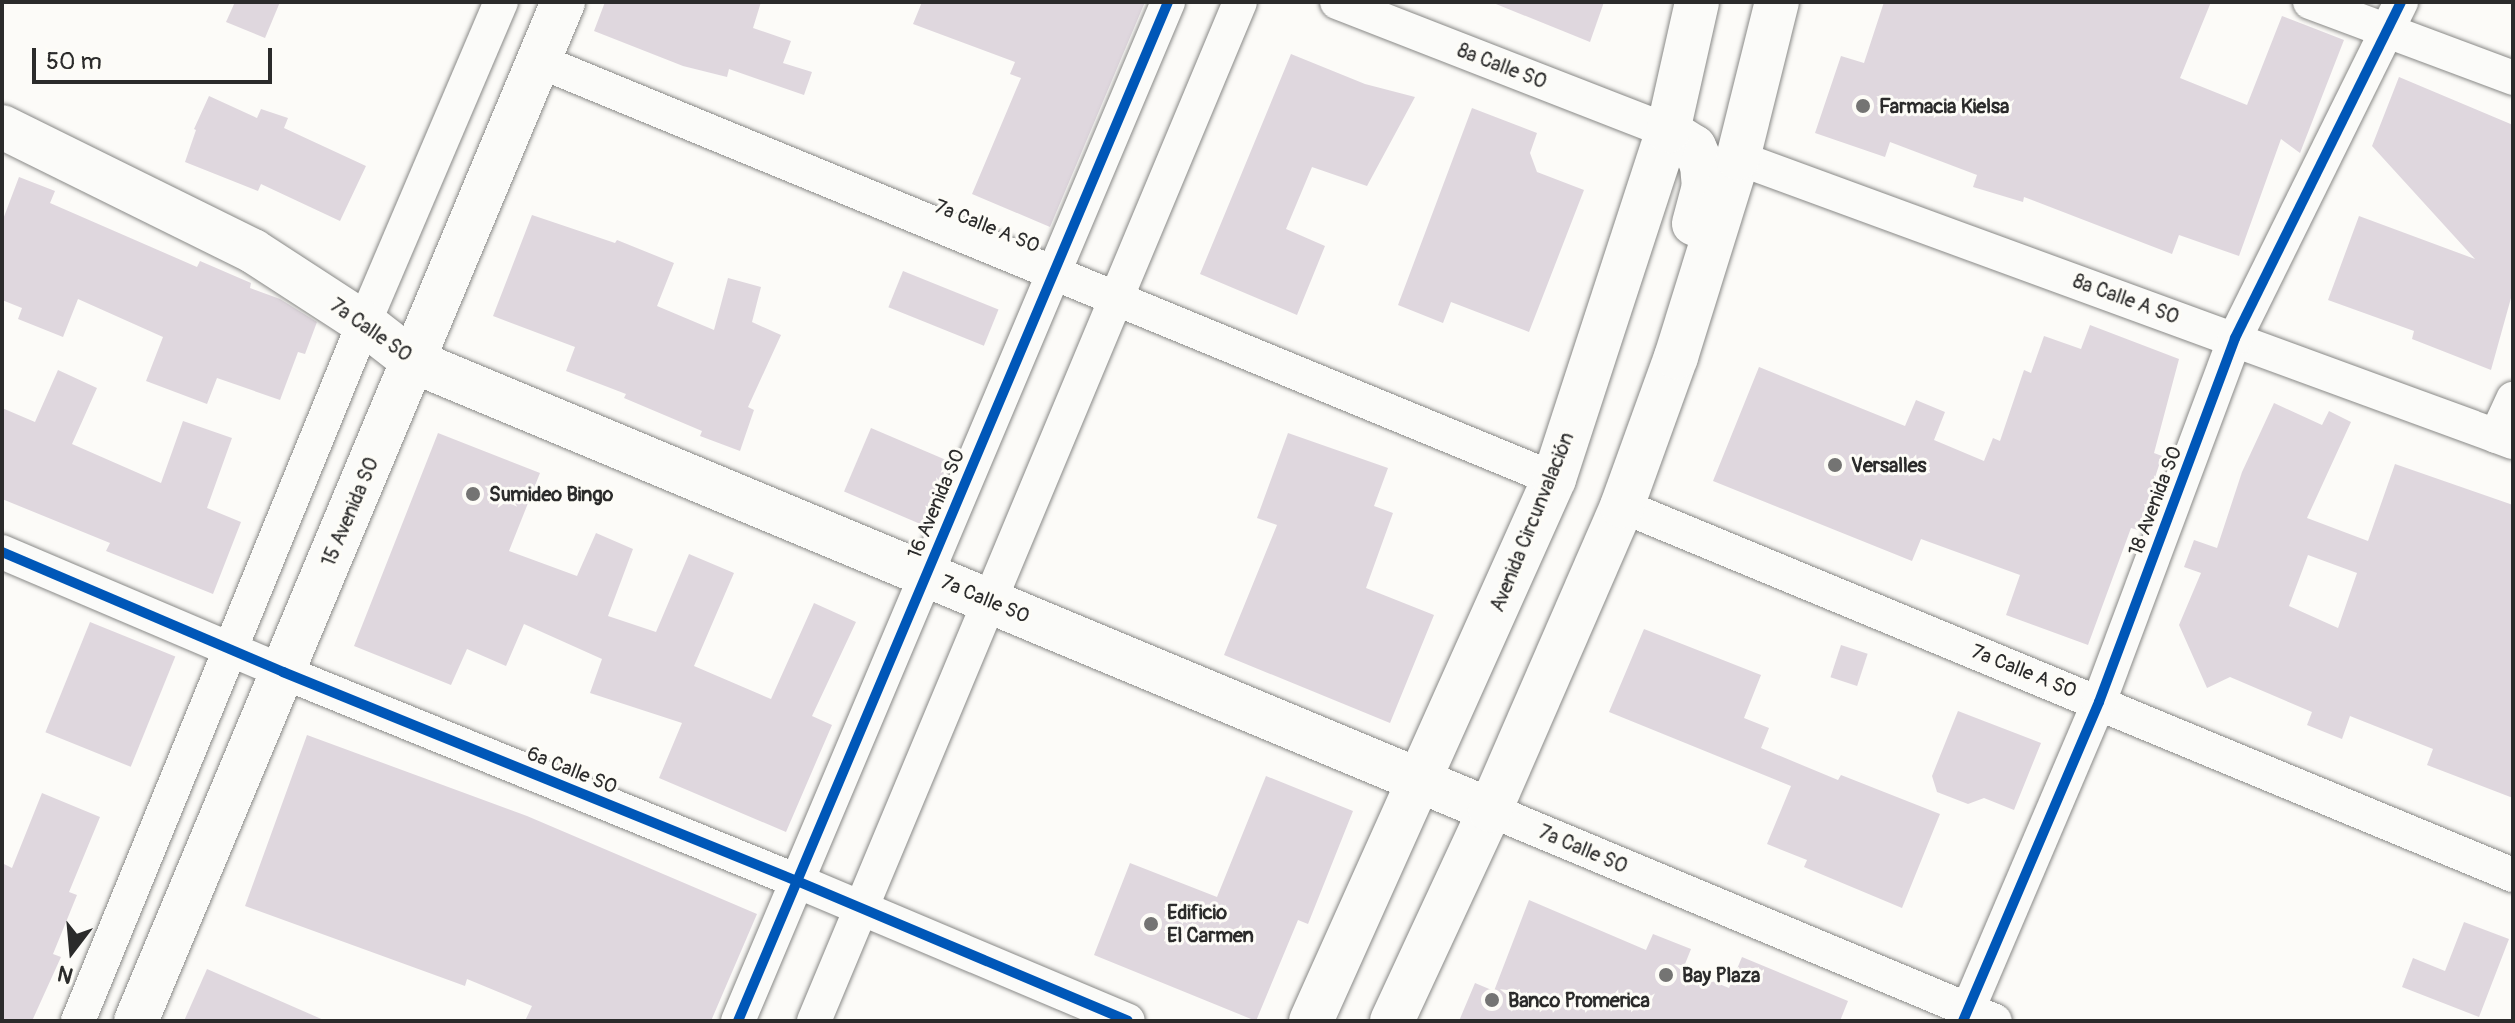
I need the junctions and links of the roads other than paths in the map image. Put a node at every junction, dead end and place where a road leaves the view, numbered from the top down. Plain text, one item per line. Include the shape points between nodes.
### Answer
1 (501, 2) edge
2 (563, 2) edge
3 (1168, 2) edge
4 (1240, 2) edge
5 (1337, 2) edge
6 (1697, 2) edge
7 (1777, 2) edge
8 (2310, 2) edge
9 (2395, 17) edge
10 (539, 61) junction
11 (2513, 78) edge
12 (2, 127) edge
13 (1668, 131) junction
14 (1738, 158) junction
15 (1054, 273) junction
16 (1116, 298) junction
17 (364, 323) junction
18 (2235, 338) junction
19 (1676, 357) junction
20 (413, 361) junction
21 (2513, 399) edge
22 (2505, 439) edge
23 (1554, 479) junction
24 (1622, 506) junction
25 (2, 552) edge
26 (926, 574) junction
27 (989, 601) junction
28 (233, 649) junction
29 (283, 672) junction
30 (2099, 702) junction
31 (1422, 780) junction
32 (1490, 810) junction
33 (2513, 875) edge
34 (797, 881) junction
35 (861, 908) junction
36 (1975, 1017) edge
37 (78, 1021) edge
38 (136, 1021) edge
39 (738, 1021) edge
40 (814, 1021) edge
41 (1128, 1021) edge
42 (1311, 1021) edge
43 (1392, 1021) edge

1 - 17 street
2 - 10 main road, 15 Avenida SO
3 - 15 street, 16 Avenida SO
4 - 16 street
5 - 13 street, 8a Calle SO
6 - 13 main road, Avenida Circunvalación
7 - 14 main road
8 - 9 street
9 - 11 street
9 - 18 street, 18 Avenida SO
10 - 15 street, 7a Calle A SO
10 - 20 main road, 15 Avenida SO
12 - 17 main road, 7a Calle SO via 253,251
13 - 19 main road via 1694,147 1703,176 1702,196 1666,317
13 - 23 main road, Avenida Circunvalación
14 - 18 street, 8a Calle A SO
14 - 19 main road
15 - 16 street, 7a Calle A SO
15 - 26 street, 16 Avenida SO
16 - 23 street, 7a Calle A SO
16 - 27 street
17 - 20 main road, 7a Calle SO
17 - 28 street
18 - 22 street, 8a Calle A SO
18 - 30 street, 18 Avenida SO
19 - 24 main road
20 - 26 main road, 7a Calle SO
20 - 29 main road, 15 Avenida SO
21 - 22 street
23 - 31 main road, Avenida Circunvalación
24 - 30 street, 7a Calle A SO
24 - 32 main road
25 - 28 street, 6a Calle SO
26 - 27 main road, 7a Calle SO
26 - 34 street, 16 Avenida SO
27 - 31 main road, 7a Calle SO
27 - 35 street
28 - 29 street, 6a Calle SO
28 - 37 street
29 - 34 street, 6a Calle SO
29 - 38 main road, 15 Avenida SO
30 - 33 street, 7a Calle A SO
30 - 36 street, 18 Avenida SO
31 - 32 main road, 7a Calle SO
31 - 42 main road, Avenida Circunvalación
32 - 36 street, 7a Calle SO
32 - 43 main road
34 - 35 street, 6a Calle SO
34 - 39 street, 16 Avenida SO
35 - 40 street
35 - 41 street, 6a Calle SO

